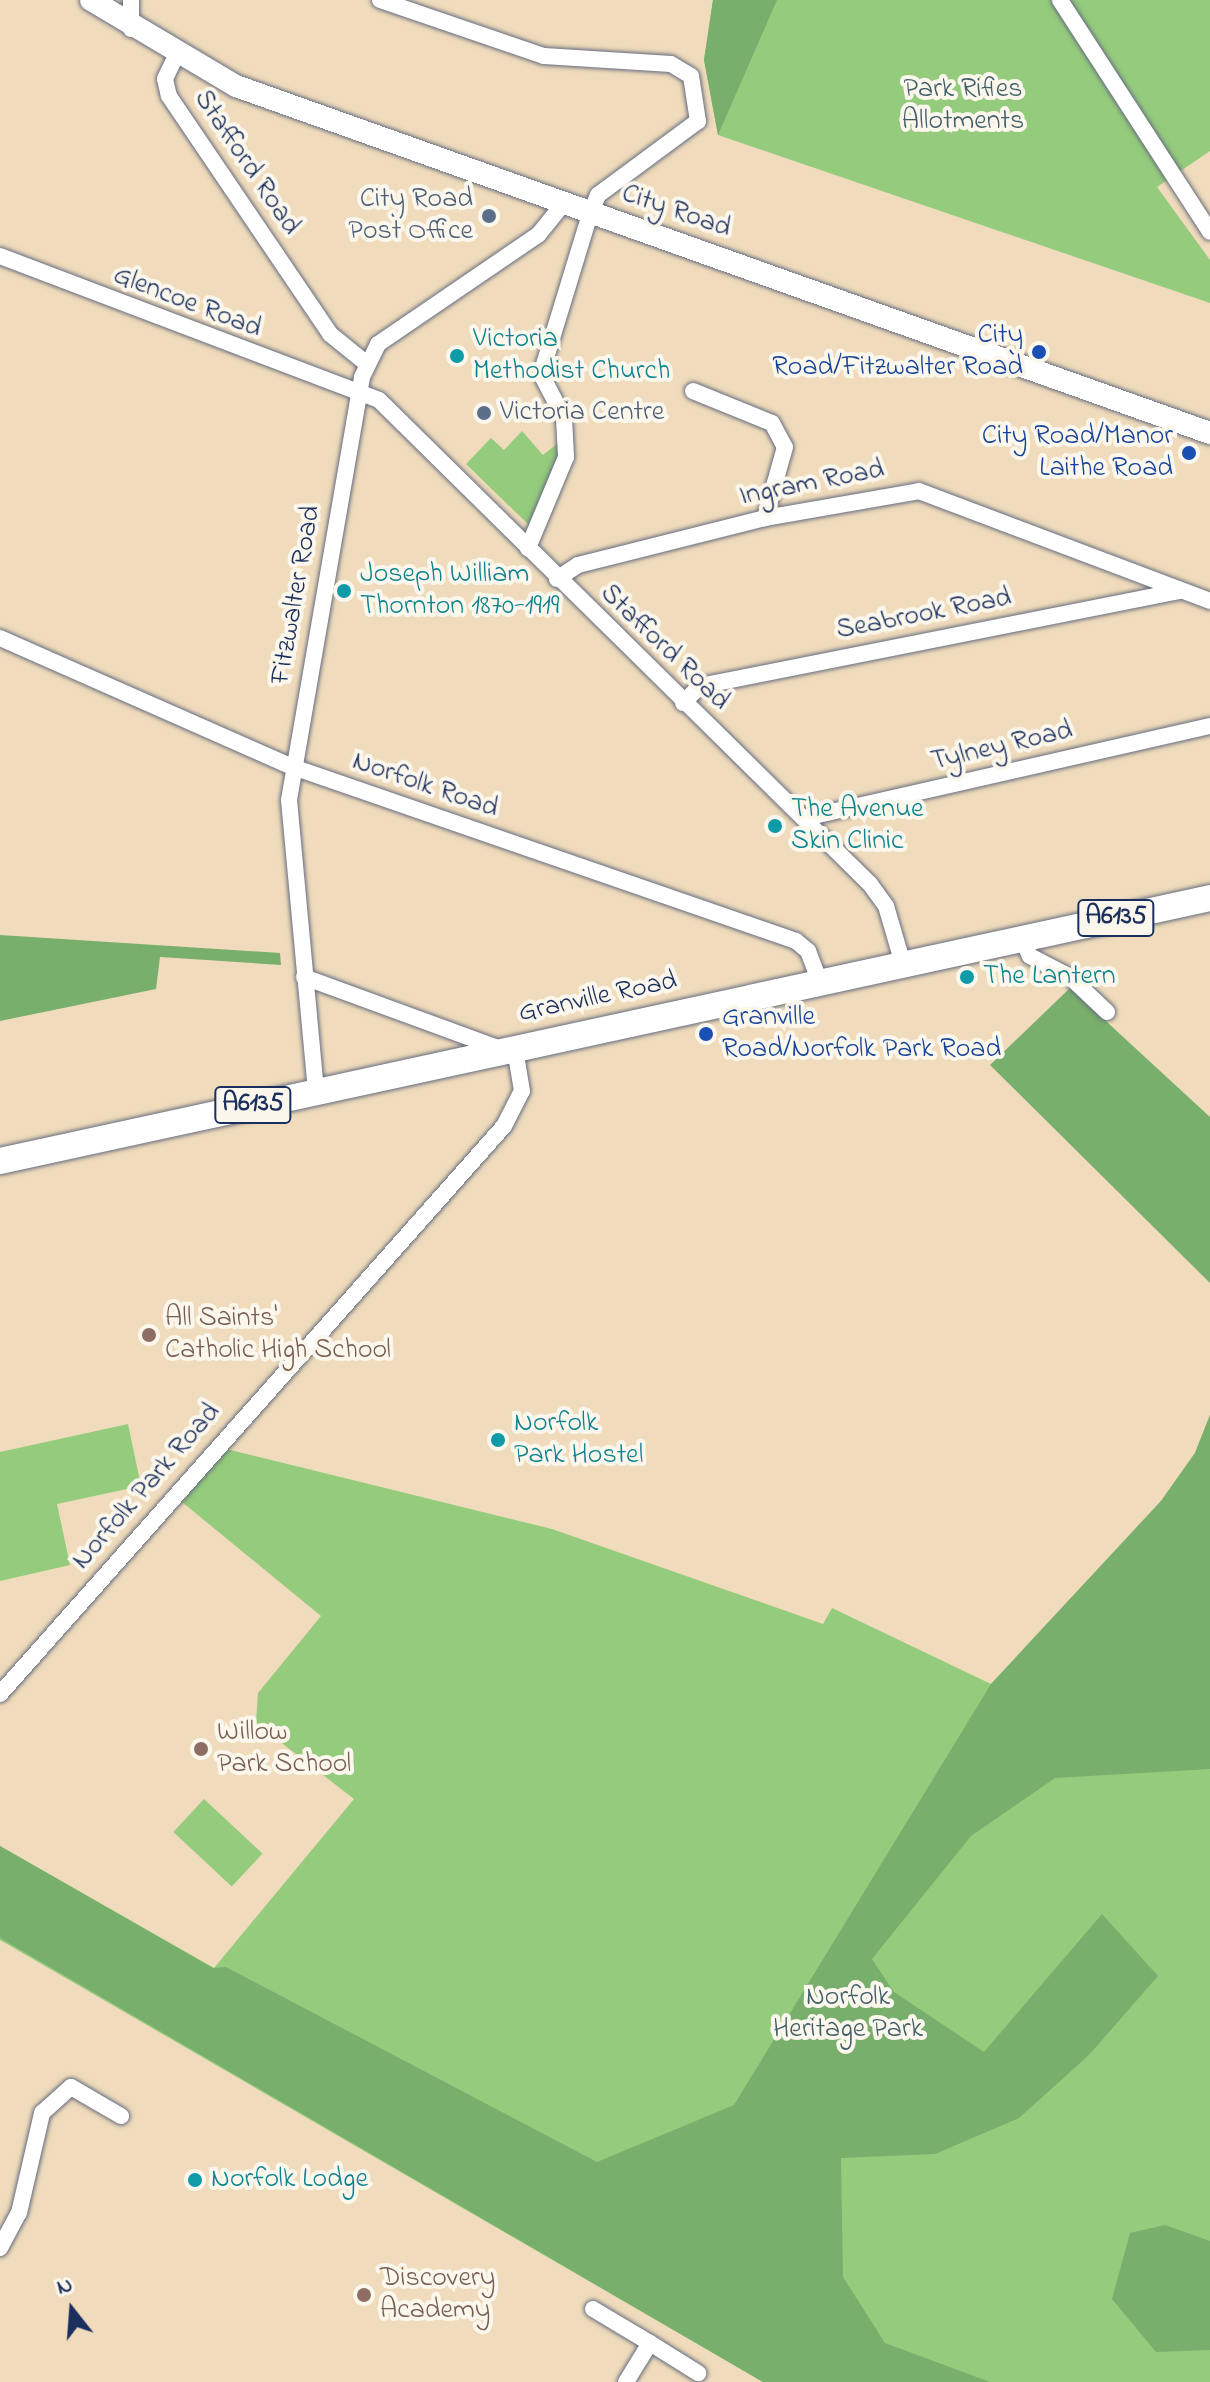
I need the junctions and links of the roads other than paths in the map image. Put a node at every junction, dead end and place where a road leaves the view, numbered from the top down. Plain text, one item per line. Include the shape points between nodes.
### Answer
1 (91, 0) edge
2 (131, 0) edge
3 (380, 0) edge
4 (1060, 0) edge
5 (131, 29) junction
6 (176, 56) junction
7 (563, 204) junction
8 (590, 214) junction
9 (1210, 232) edge
10 (0, 256) edge
11 (367, 364) junction
12 (359, 391) junction
13 (693, 391) dead end
14 (1210, 433) edge
15 (765, 518) junction
16 (528, 548) junction
17 (557, 579) junction
18 (1182, 590) junction
19 (1210, 601) edge
20 (0, 638) edge
21 (683, 703) junction
22 (1210, 726) edge
23 (293, 767) junction
24 (805, 818) junction
25 (1210, 898) edge
26 (1022, 939) junction
27 (903, 964) junction
28 (304, 977) junction
29 (820, 983) junction
30 (1107, 1012) dead end
31 (510, 1050) junction
32 (316, 1091) junction
33 (0, 1161) edge
34 (0, 1694) edge
35 (121, 2116) dead end
36 (0, 2248) edge
37 (593, 2309) dead end
38 (650, 2343) junction
39 (698, 2373) dead end
40 (626, 2382) edge

1 - 5 main road, City Road
2 - 5 street
3 - 8 street via 544,56 671,64 691,76 698,121 598,195
4 - 9 street
5 - 6 main road, City Road
6 - 7 main road, City Road via 250,92
6 - 11 street, Stafford Road via 165,79 169,96 330,334
7 - 8 main road, City Road
7 - 11 street, Fitzwalter Road via 538,235 378,344
8 - 14 main road, City Road
8 - 16 street via 541,374 564,418 566,457
10 - 12 street, Glencoe Road
11 - 12 street, Fitzwalter Road
12 - 16 street, Stafford Road via 392,411
12 - 23 street, Fitzwalter Road
13 - 15 street via 772,423 785,447
15 - 17 street, Ingram Road via 578,565
15 - 18 street, Ingram Road via 919,491
16 - 17 street, Stafford Road
17 - 21 street, Stafford Road
18 - 19 street, Ingram Road
18 - 21 street, Seabrook Road via 700,686
20 - 23 street, Norfolk Road
21 - 24 street, Stafford Road
22 - 24 street, Tylney Road
23 - 28 street, Fitzwalter Road via 289,800
23 - 29 street, Norfolk Road via 796,941 808,951
24 - 27 street, Stafford Road via 880,896
25 - 26 main road, Granville Road / A6135
26 - 27 main road, Granville Road / A6135
26 - 30 street via 1030,956 1070,977
27 - 29 main road, Granville Road / A6135
28 - 31 street
28 - 32 street, Fitzwalter Road
29 - 31 main road, Granville Road / A6135
31 - 32 main road, Granville Road / A6135
31 - 34 street, Norfolk Park Road via 522,1091 513,1113
32 - 33 main road, Granville Road / A6135
35 - 36 street via 71,2087 42,2113 19,2213
37 - 38 street
38 - 39 street
38 - 40 street

